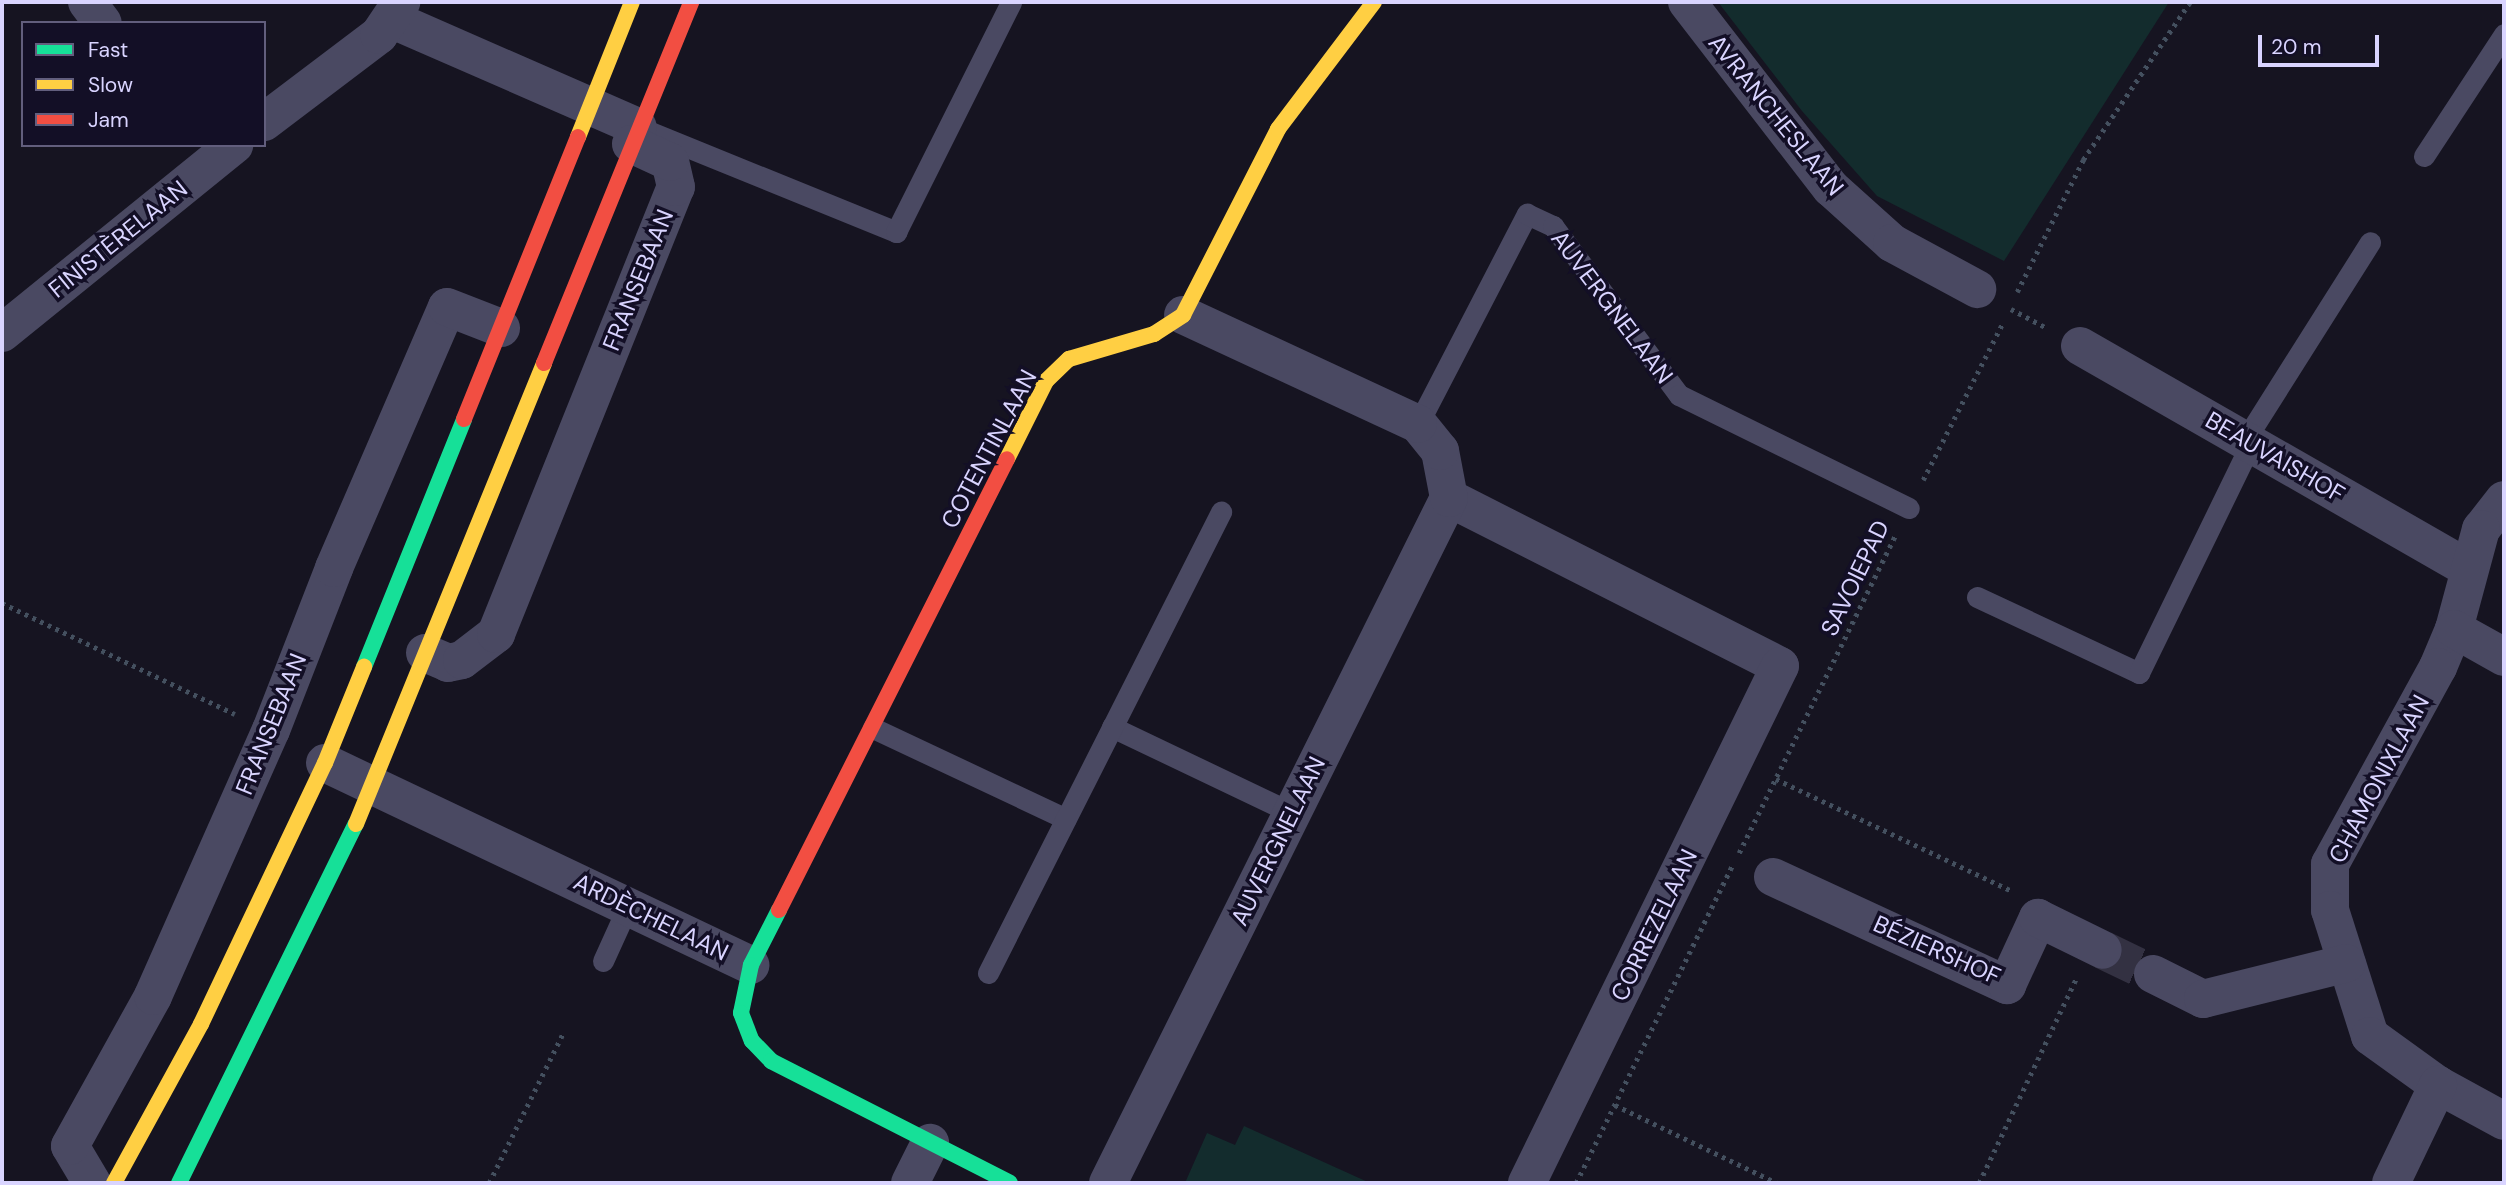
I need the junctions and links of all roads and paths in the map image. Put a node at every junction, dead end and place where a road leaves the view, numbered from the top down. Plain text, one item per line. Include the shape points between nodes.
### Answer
1 (87, 2) edge
2 (632, 2) edge
3 (691, 2) edge
4 (1011, 2) edge
5 (1374, 2) edge
6 (1687, 2) edge
7 (2190, 2) edge
8 (397, 11) edge
9 (101, 21) edge
10 (2504, 34) edge
11 (588, 105) junction
12 (266, 120) edge
13 (634, 135) junction
14 (213, 151) edge
15 (2424, 156) dead end
16 (2370, 242) dead end
17 (1977, 289) dead end
18 (1183, 315) junction
19 (501, 328) junction
20 (2, 333) edge
21 (2080, 346) dead end
22 (1418, 424) junction
23 (2248, 441) junction
24 (1449, 498) junction
25 (2504, 500) edge
26 (1909, 508) junction
27 (1221, 512) dead end
28 (2469, 569) junction
29 (1977, 597) dead end
30 (2, 603) edge
31 (2454, 629) junction
32 (425, 653) junction
33 (2504, 657) edge
34 (1112, 727) junction
35 (873, 728) junction
36 (271, 730) junction
37 (325, 764) junction
38 (1776, 779) junction
39 (372, 784) junction
40 (1292, 813) junction
41 (1066, 820) junction
42 (1773, 877) dead end
43 (628, 906) junction
44 (2038, 918) junction
45 (2098, 947) joint
46 (603, 961) dead end
47 (2347, 964) junction
48 (751, 965) junction
49 (988, 973) dead end
50 (2153, 974) tunnel mouth
51 (564, 1031) dead end
52 (2438, 1085) junction
53 (1615, 1105) junction
54 (2504, 1121) edge
55 (930, 1143) junction
56 (92, 1183) edge
57 (114, 1183) edge
58 (178, 1183) edge
59 (489, 1183) edge
60 (910, 1183) edge
61 (1010, 1183) edge
62 (1108, 1183) edge
63 (1527, 1183) edge
64 (1576, 1183) edge
65 (1777, 1183) edge
66 (1979, 1183) edge
67 (2391, 1183) edge

1 - 9 street
2 - 11 street
3 - 13 street
4 - 13 lane via 896,232
5 - 18 street, COTENTINLAAN via 1278,128
6 - 17 street, AVRANCHESLAAN via 1831,188 1892,243
7 - 26 path, SAVOIEPAD via 2083,160
8 - 11 street
8 - 12 street
10 - 15 lane
11 - 13 street
11 - 19 street
13 - 32 street
13 - 32 street, FRANSEBAAN via 670,162 676,187 502,622 486,646 462,660 448,663
14 - 20 street, FINISTÈRELAAN
16 - 23 lane
18 - 22 street
18 - 35 street, COTENTINLAAN via 1154,334 1069,359 1046,382
19 - 36 street, FRANSEBAAN via 447,307 334,568
19 - 37 street
21 - 23 street, BEAUVAISHOF
22 - 24 street via 1440,452
22 - 26 lane, AUVERGNELAAN via 1527,214 1553,226 1679,395
23 - 28 street, BEAUVAISHOF
23 - 29 lane via 2139,673
24 - 40 street, AUVERGNELAAN
24 - 63 street, CORREZELAAN via 1780,666
25 - 28 street, CHAMONIXLAAN via 2481,529
26 - 38 path, SAVOIEPAD
27 - 34 lane
28 - 31 street, CHAMONIXLAAN
30 - 36 path
31 - 33 street
31 - 47 street, CHAMONIXLAAN via 2438,667 2330,864 2330,910
32 - 39 street
34 - 40 lane
34 - 41 lane
35 - 41 lane
35 - 48 street, COTENTINLAAN
36 - 56 street, FRANSEBAAN via 153,996 70,1146
37 - 39 street, ARDÈCHELAAN
37 - 57 street via 201,1024
38 - 44 path via 2012,891
38 - 53 path, SAVOIEPAD
39 - 43 street, ARDÈCHELAAN
39 - 58 street via 250,1046
40 - 62 street, AUVERGNELAAN
41 - 49 lane
42 - 44 street, BÉZIERSHOF via 2007,985
43 - 46 lane
43 - 48 street, ARDÈCHELAAN
44 - 45 street
45 - 66 path
47 - 50 street via 2203,999
47 - 52 street, CHAMONIXLAAN via 2370,1036
48 - 55 street, ARDÈCHELAAN via 741,1013 752,1041 771,1062
51 - 59 path
52 - 54 street, CHAMONIXLAAN
52 - 67 street
53 - 64 path, SAVOIEPAD
53 - 65 path
55 - 60 street
55 - 61 street, ARDÈCHELAAN

